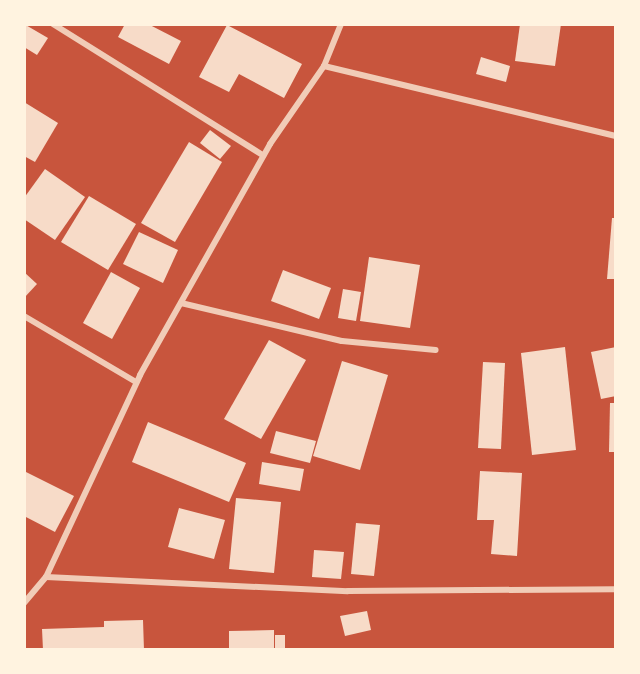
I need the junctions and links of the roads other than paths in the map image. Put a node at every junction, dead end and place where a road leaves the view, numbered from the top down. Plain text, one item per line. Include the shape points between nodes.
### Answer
1 (53, 24) edge
2 (341, 24) edge
3 (324, 66) junction
4 (616, 136) edge
5 (263, 155) junction
6 (181, 303) junction
7 (24, 316) edge
8 (436, 350) dead end
9 (136, 382) junction
10 (46, 578) junction
11 (616, 589) edge
12 (24, 603) edge

1 - 5 street
2 - 3 street
3 - 4 street
3 - 5 street
5 - 6 street
6 - 8 street via 342,341
6 - 9 street
7 - 9 street
9 - 10 street
10 - 11 street via 348,591
10 - 12 street

